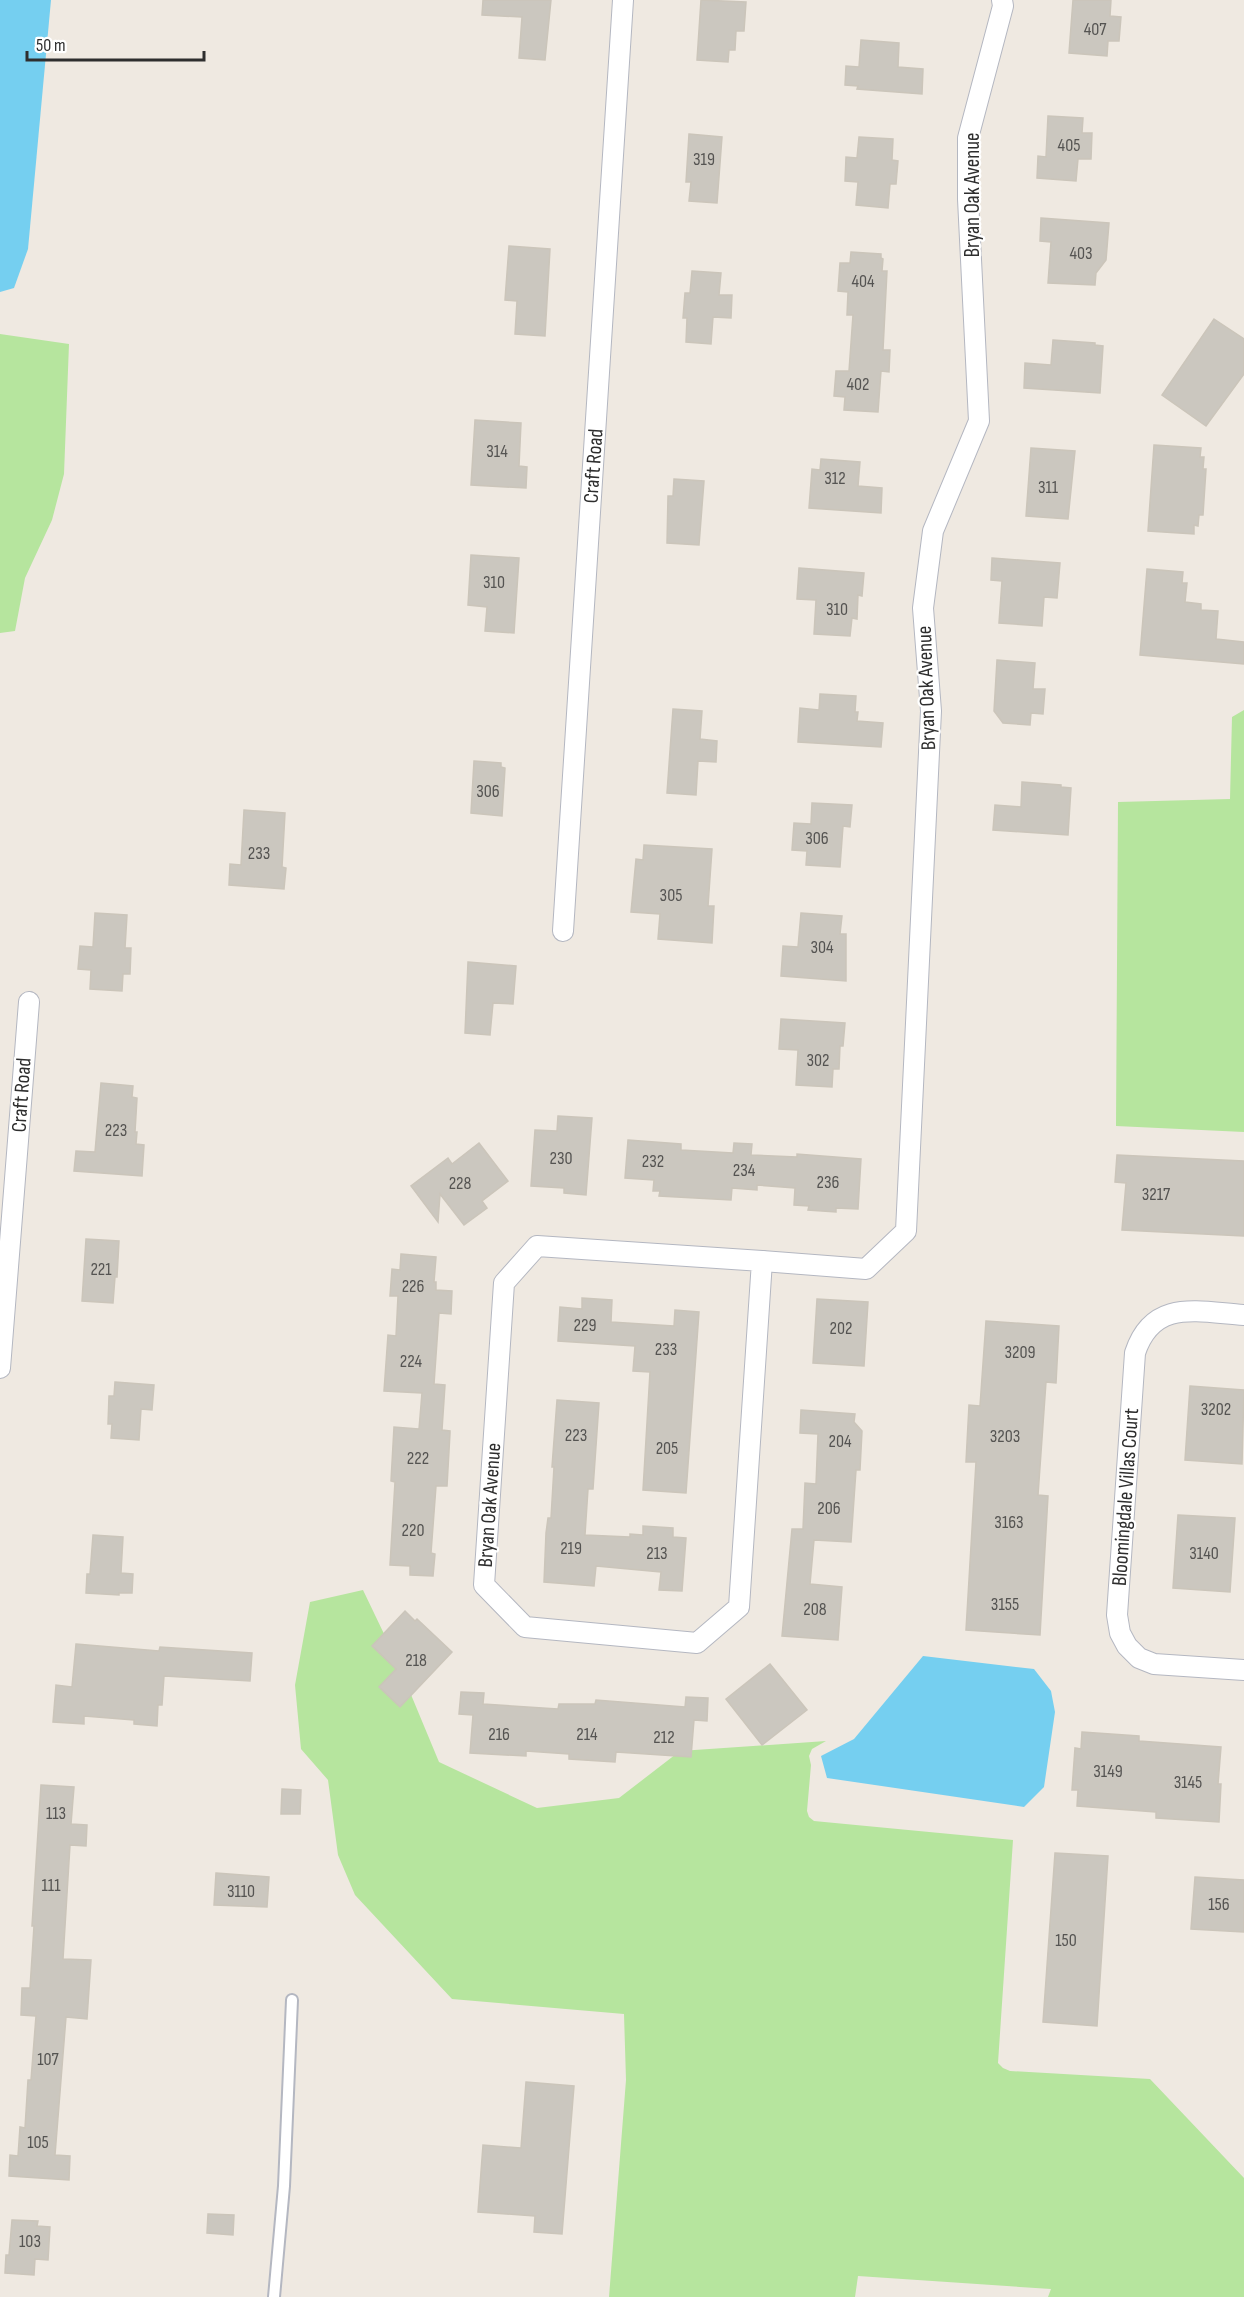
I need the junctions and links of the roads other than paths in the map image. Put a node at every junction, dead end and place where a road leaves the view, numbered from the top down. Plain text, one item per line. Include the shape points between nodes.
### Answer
1 (623, 0) edge
2 (1002, 0) edge
3 (563, 931) dead end
4 (28, 1002) dead end
5 (762, 1261) junction
6 (1244, 1315) edge
7 (0, 1368) edge
8 (1244, 1670) edge
9 (292, 2000) dead end
10 (274, 2297) edge

1 - 3 street, Craft Road
2 - 5 street, Bryan Oak Avenue via 968,138 980,421 933,531 923,609 931,711 906,1231 866,1269
4 - 7 street, Craft Road
5 - 5 street, Bryan Oak Avenue via 739,1607 697,1643 525,1627 484,1585 504,1283 537,1246
6 - 8 street, Bloomingdale Villas Court via 1184,1311 1167,1314 1140,1337 1135,1353 1117,1615 1120,1633 1139,1658 1154,1664
9 - 10 lane via 284,2186

